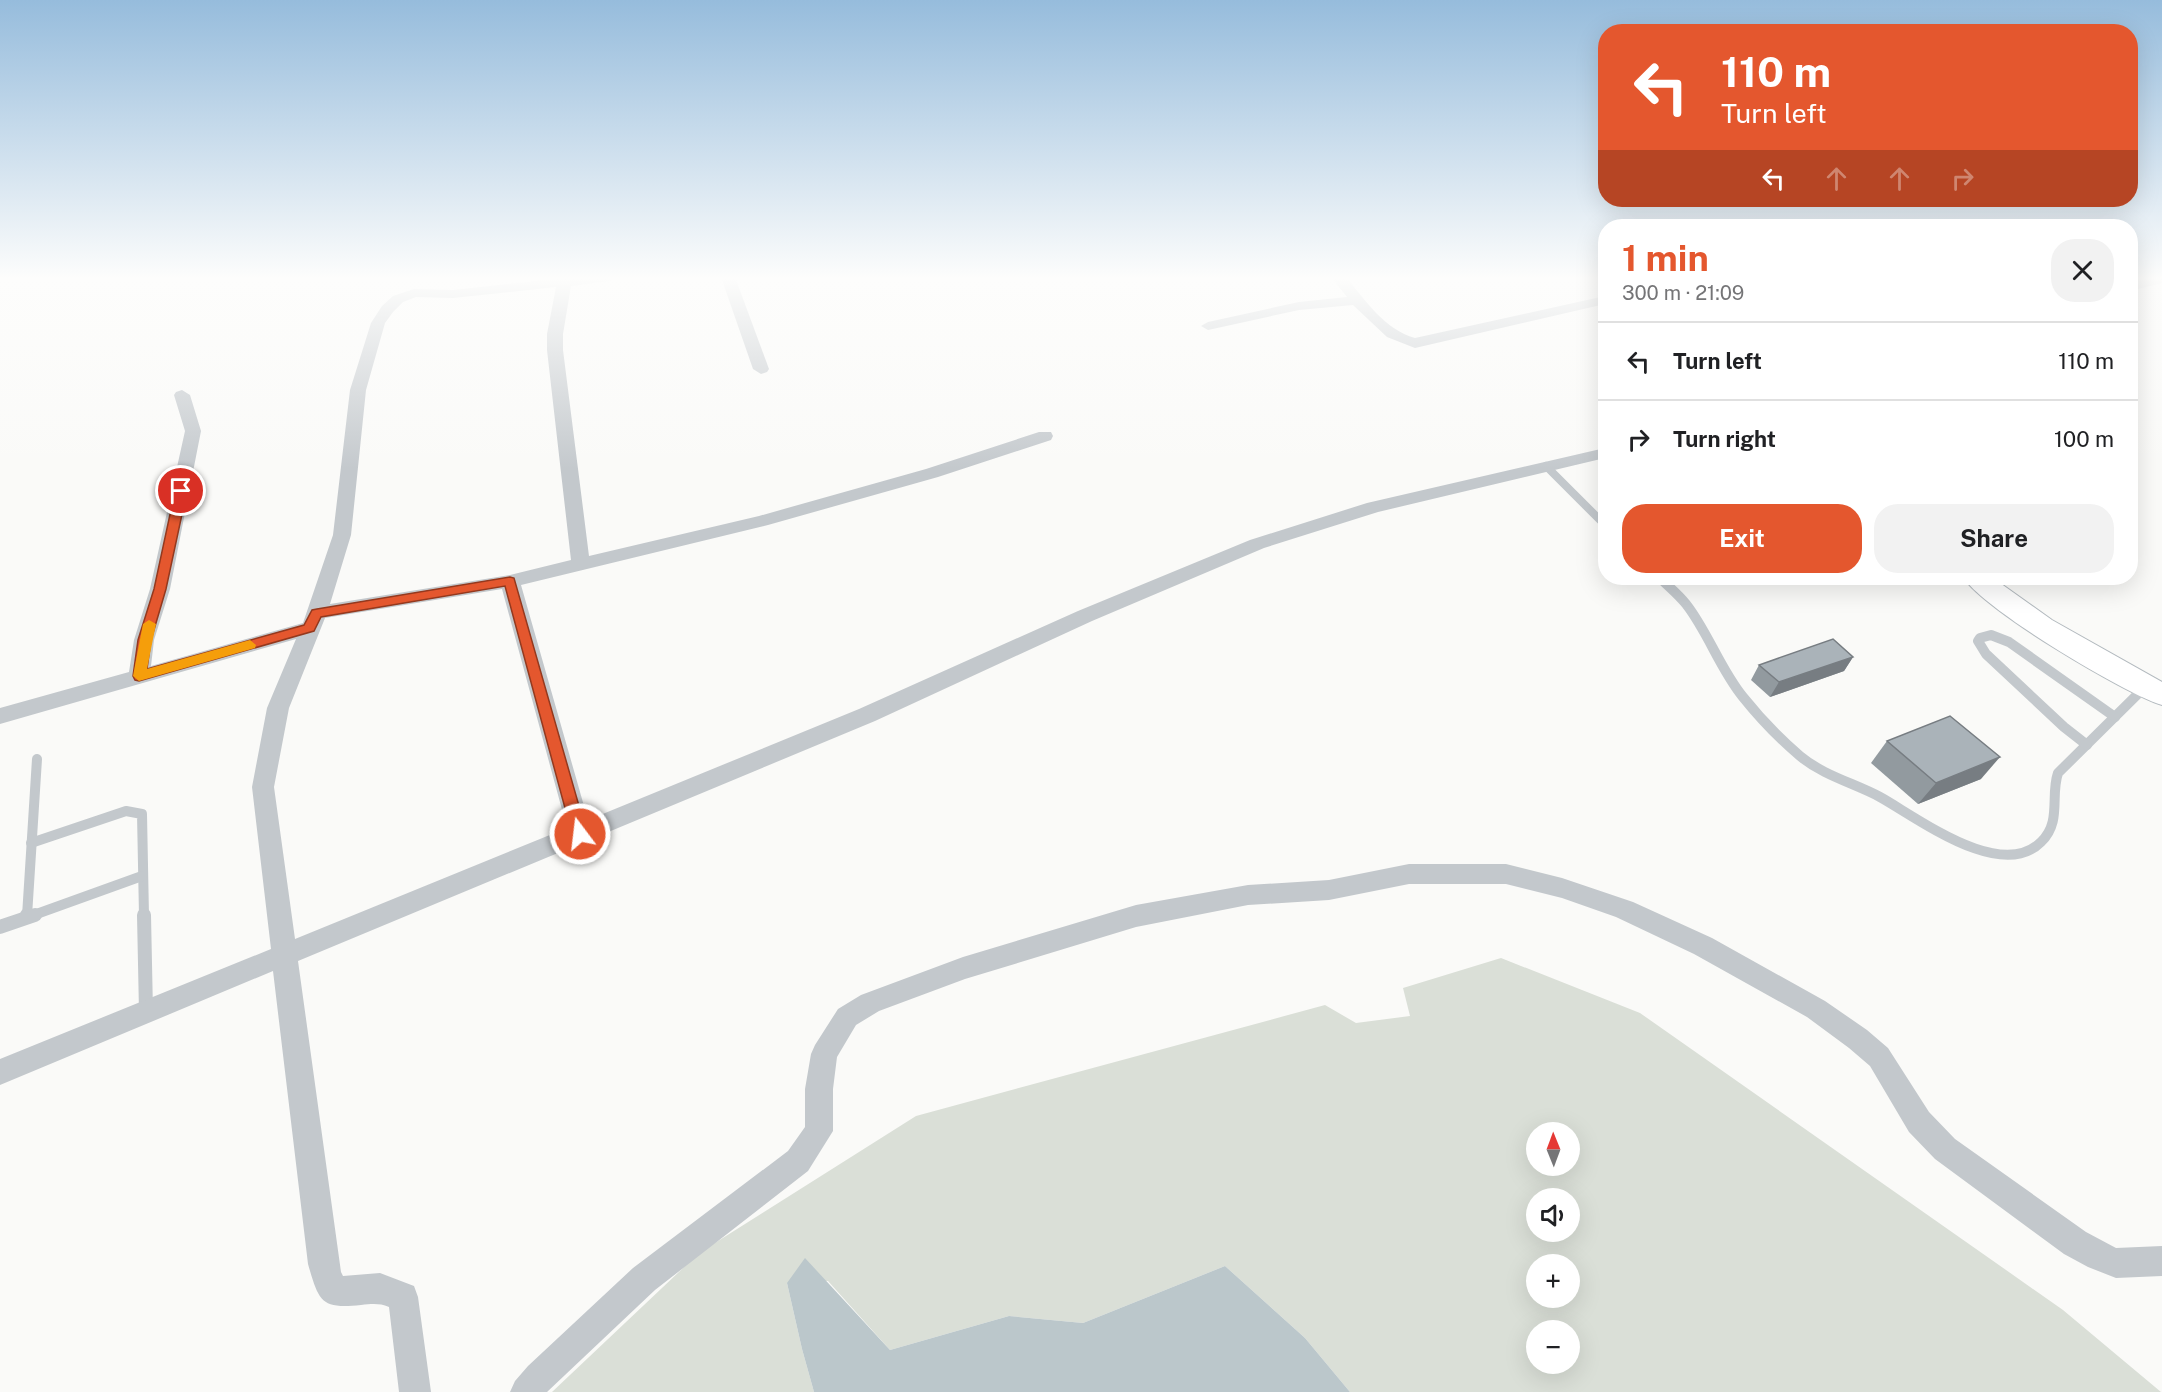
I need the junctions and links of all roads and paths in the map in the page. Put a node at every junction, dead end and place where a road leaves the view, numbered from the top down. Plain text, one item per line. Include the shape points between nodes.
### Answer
1 (372, 342) edge
2 (555, 342) edge
3 (751, 342) edge
4 (761, 369) dead end
5 (182, 395) dead end
6 (1045, 436) dead end
7 (1598, 455) edge
8 (1546, 466) junction
9 (1598, 518) edge
10 (581, 563) junction
11 (510, 581) junction
12 (1667, 585) edge
13 (1986, 585) edge
14 (313, 621) junction
15 (139, 676) junction
16 (2154, 690) edge
17 (0, 716) edge
18 (2115, 717) junction
19 (2087, 744) junction
20 (37, 759) dead end
21 (580, 834) junction
22 (31, 843) junction
23 (142, 876) junction
24 (27, 917) junction
25 (0, 927) edge
26 (286, 956) junction
27 (146, 1013) junction
28 (0, 1072) edge
29 (2162, 1261) edge
30 (415, 1392) edge
31 (526, 1392) edge

1 - 14 street via 358,390 342,535
2 - 10 street
3 - 4 street
5 - 15 street via 193,431
6 - 10 street via 762,521
7 - 8 street
8 - 9 lane
8 - 21 street via 1373,507 1257,544 1085,616 867,715
10 - 11 street
11 - 14 street
11 - 21 street
12 - 19 lane via 1686,604 1742,696 1800,756 1828,775 1878,796 1979,851 2026,852 2042,844 2055,818 2058,772
13 - 16 street via 2030,618
14 - 15 street
14 - 26 street via 278,708 264,787
15 - 17 street
16 - 18 lane
18 - 19 lane
18 - 19 lane via 2009,642 1991,635 1980,638 1986,654
20 - 22 lane
21 - 26 street
22 - 23 lane via 126,811 138,812 142,814
22 - 24 lane
23 - 24 lane
23 - 27 lane
24 - 25 lane
26 - 27 street
26 - 30 street via 323,1264 336,1292 380,1288 403,1297
27 - 28 street
29 - 31 street via 2116,1265 2075,1243 1929,1134 1879,1057 1858,1039 1816,1009 1703,946 1624,909 1506,874 1409,874 1329,890 1248,896 1136,916 963,968 870,1003 847,1017 824,1054 819,1131 798,1161 644,1279

